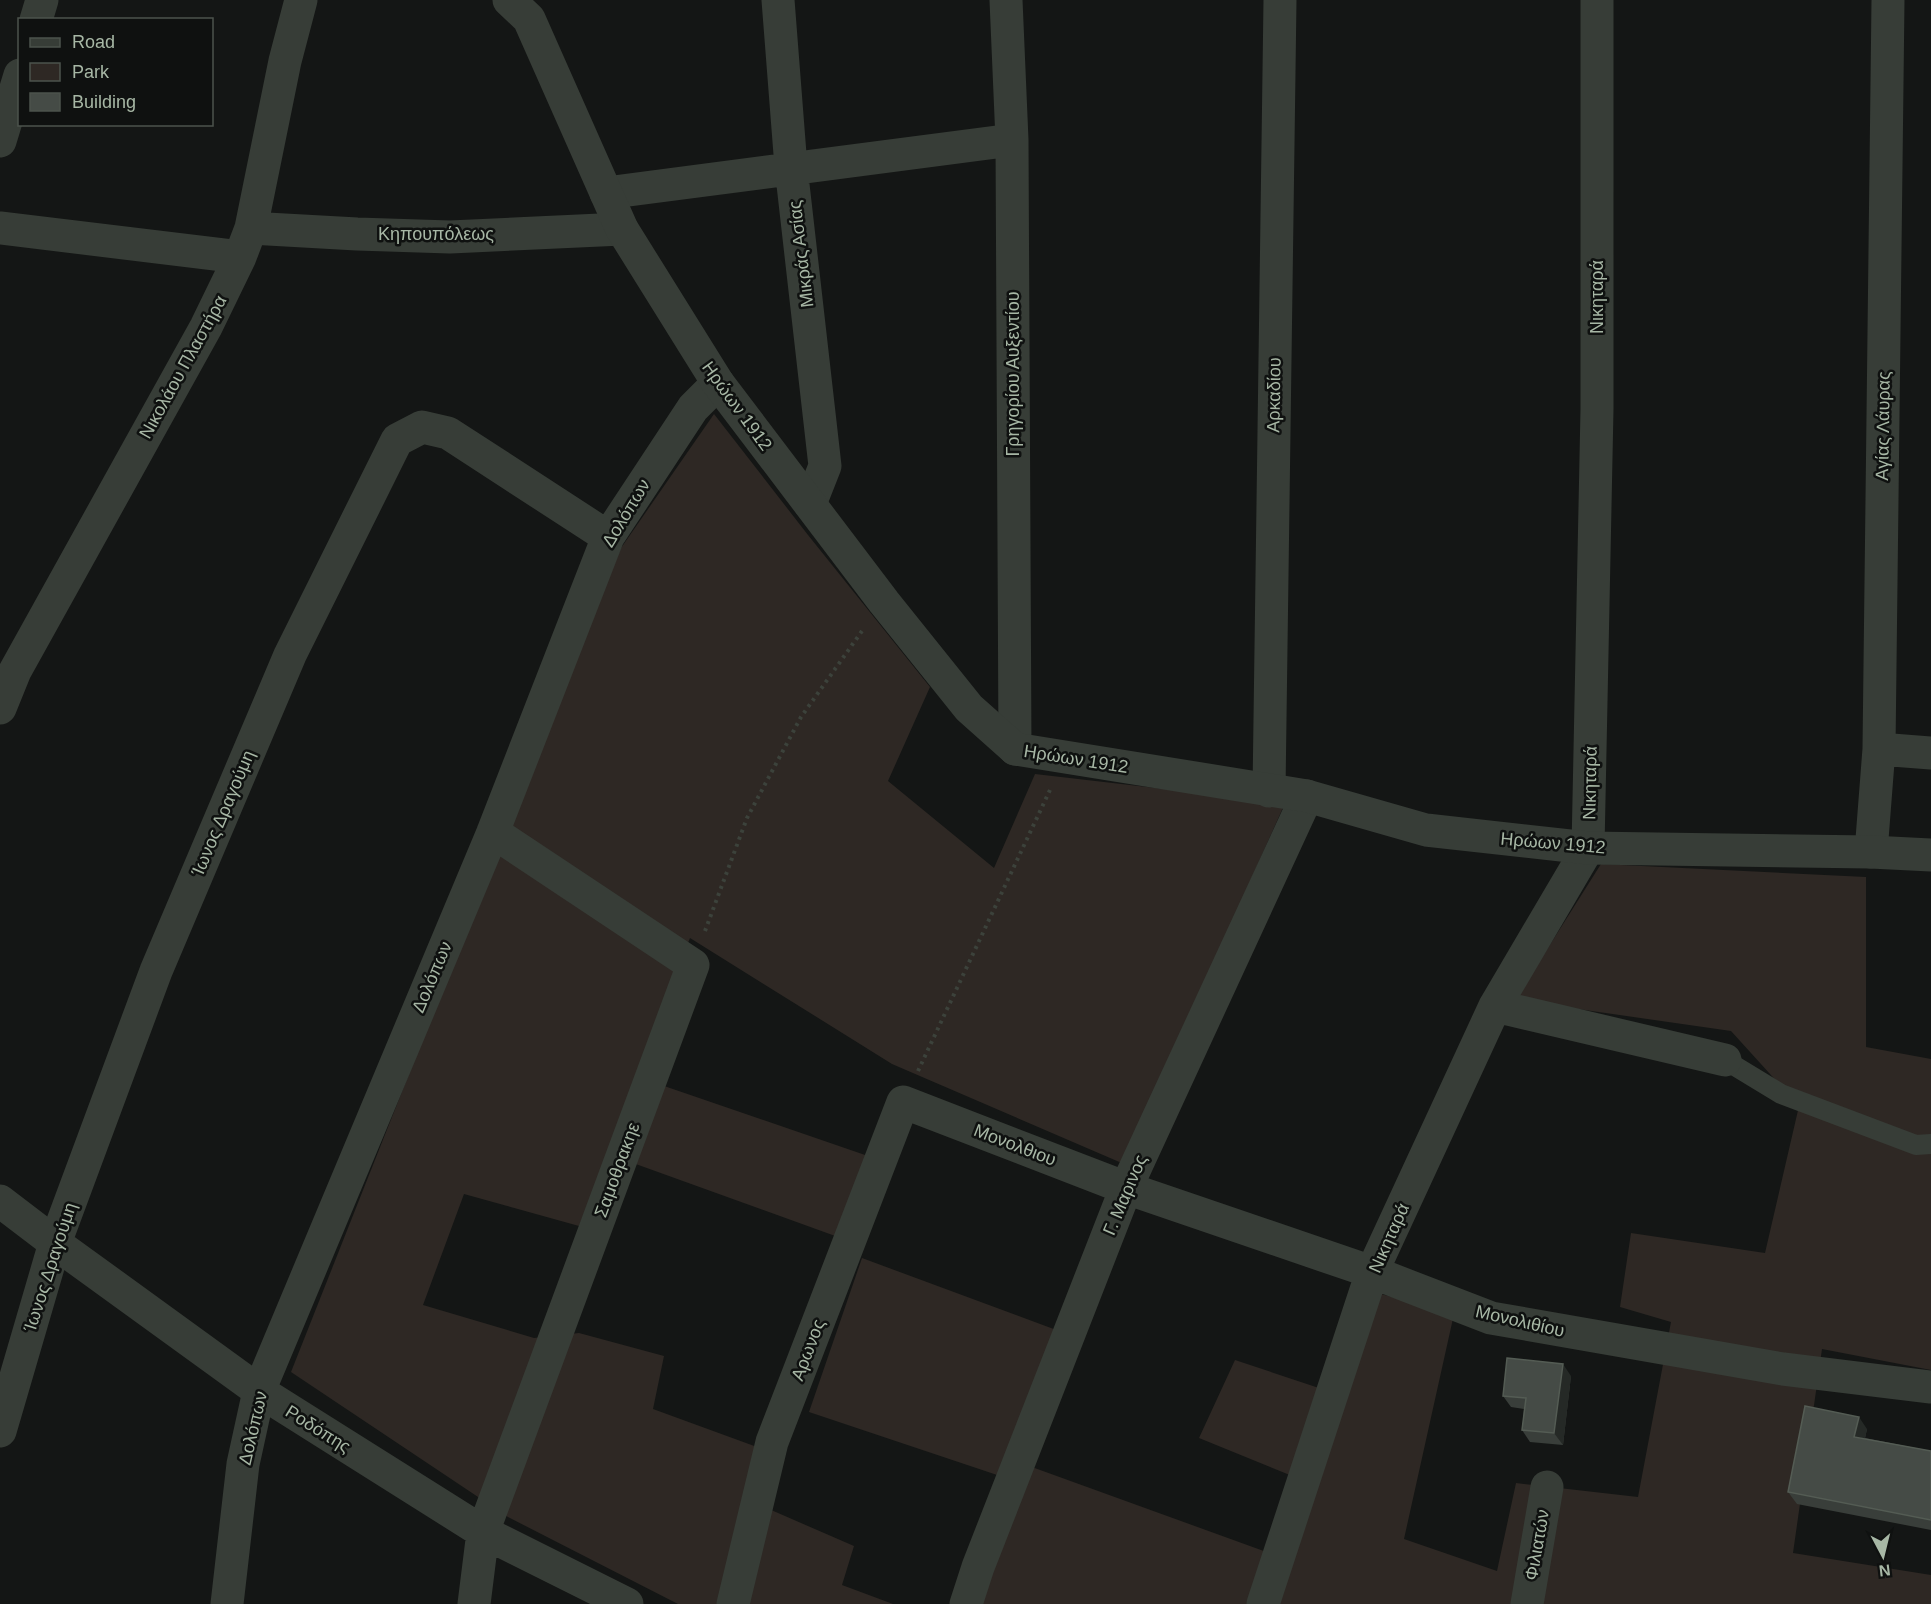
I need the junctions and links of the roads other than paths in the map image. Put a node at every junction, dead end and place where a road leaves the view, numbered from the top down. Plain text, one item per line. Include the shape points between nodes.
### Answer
1 (42, 0) edge
2 (302, 0) edge
3 (778, 0) edge
4 (1006, 0) edge
5 (1280, 0) edge
6 (1597, 0) edge
7 (1888, 0) edge
8 (524, 6) edge
9 (37, 18) edge
10 (18, 82) edge
11 (1012, 140) junction
12 (0, 141) edge
13 (791, 167) junction
14 (606, 193) junction
15 (0, 228) edge
16 (622, 229) junction
17 (245, 243) junction
18 (718, 383) junction
19 (810, 504) junction
20 (608, 537) junction
21 (0, 708) edge
22 (1015, 749) junction
23 (1879, 749) junction
24 (1931, 753) edge
25 (1269, 791) junction
26 (1306, 796) junction
27 (493, 832) junction
28 (1588, 848) junction
29 (1871, 852) junction
30 (1931, 855) edge
31 (1496, 1006) junction
32 (1725, 1060) joint
33 (903, 1102) joint
34 (1931, 1144) edge
35 (1126, 1188) junction
36 (0, 1201) edge
37 (54, 1243) junction
38 (1372, 1272) junction
39 (1931, 1388) edge
40 (260, 1391) junction
41 (0, 1431) edge
42 (1547, 1487) dead end
43 (483, 1532) junction
44 (227, 1604) edge
45 (474, 1604) edge
46 (627, 1604) edge
47 (733, 1604) edge
48 (966, 1604) edge
49 (1263, 1604) edge
50 (1527, 1604) edge

1 - 9 street
2 - 17 street, Νικολάου Πλαστήρα
3 - 13 street, Μικράς Ασίας
4 - 11 street, Γρηγορίου Αυξεντίου
5 - 25 street, Αρκαδίου
6 - 28 street, Νικηταρά via 1597,409
7 - 23 street, Αγίας Λάυρας
8 - 14 street, Ηρώων 1912
10 - 12 street
11 - 13 street
11 - 22 street, Γρηγορίου Αυξεντίου
13 - 14 street
13 - 19 street, Μικράς Ασίας via 825,466
14 - 16 street, Ηρώων 1912
15 - 17 street, Κηπουπόλεως
16 - 17 street, Κηπουπόλεως via 450,237 357,234
16 - 18 street, Ηρώων 1912
17 - 21 street, Νικολάου Πλαστήρα via 206,327 15,671
18 - 19 street, Ηρώων 1912
18 - 20 street, Δολόπων via 693,408
19 - 22 street, Ηρώων 1912 via 969,708
20 - 27 street, Δολόπων
20 - 37 street, Ίωνος Δραγούμη via 448,433 422,427 398,440 286,666 156,971
22 - 25 street, Ηρώων 1912
23 - 24 street
23 - 29 street, Αγίας Λάυρας
25 - 26 street, Ηρώων 1912
26 - 28 street, Ηρώων 1912 via 1426,831
26 - 35 street, Γ. Μαρινος
27 - 40 street, Δολόπων
27 - 43 street, Σαμοθρακηε via 693,965
28 - 29 street, Ηρώων 1912
28 - 31 street, Νικηταρά
29 - 30 street, Ηρώων 1912
31 - 32 street
31 - 38 street, Νικηταρά
32 - 34 lane via 1781,1094 1916,1145
33 - 35 street, Μονολθιου
33 - 47 street, Αρωνος via 772,1443
35 - 38 street, Μονολιθίου
35 - 48 street, Γ. Μαρινος
36 - 37 street, Ροδόπης
37 - 40 street, Ροδόπης
37 - 41 street, Ίωνος Δραγούμη
38 - 39 street, Μονολιθίου via 1491,1318 1783,1369
38 - 49 street, Νικηταρά
40 - 43 street, Ροδόπης
40 - 44 street, Δολόπων via 243,1464
42 - 50 street, Φιλιατών
43 - 45 street, Σαμοθρακηε
43 - 46 street, Ροδόπης

